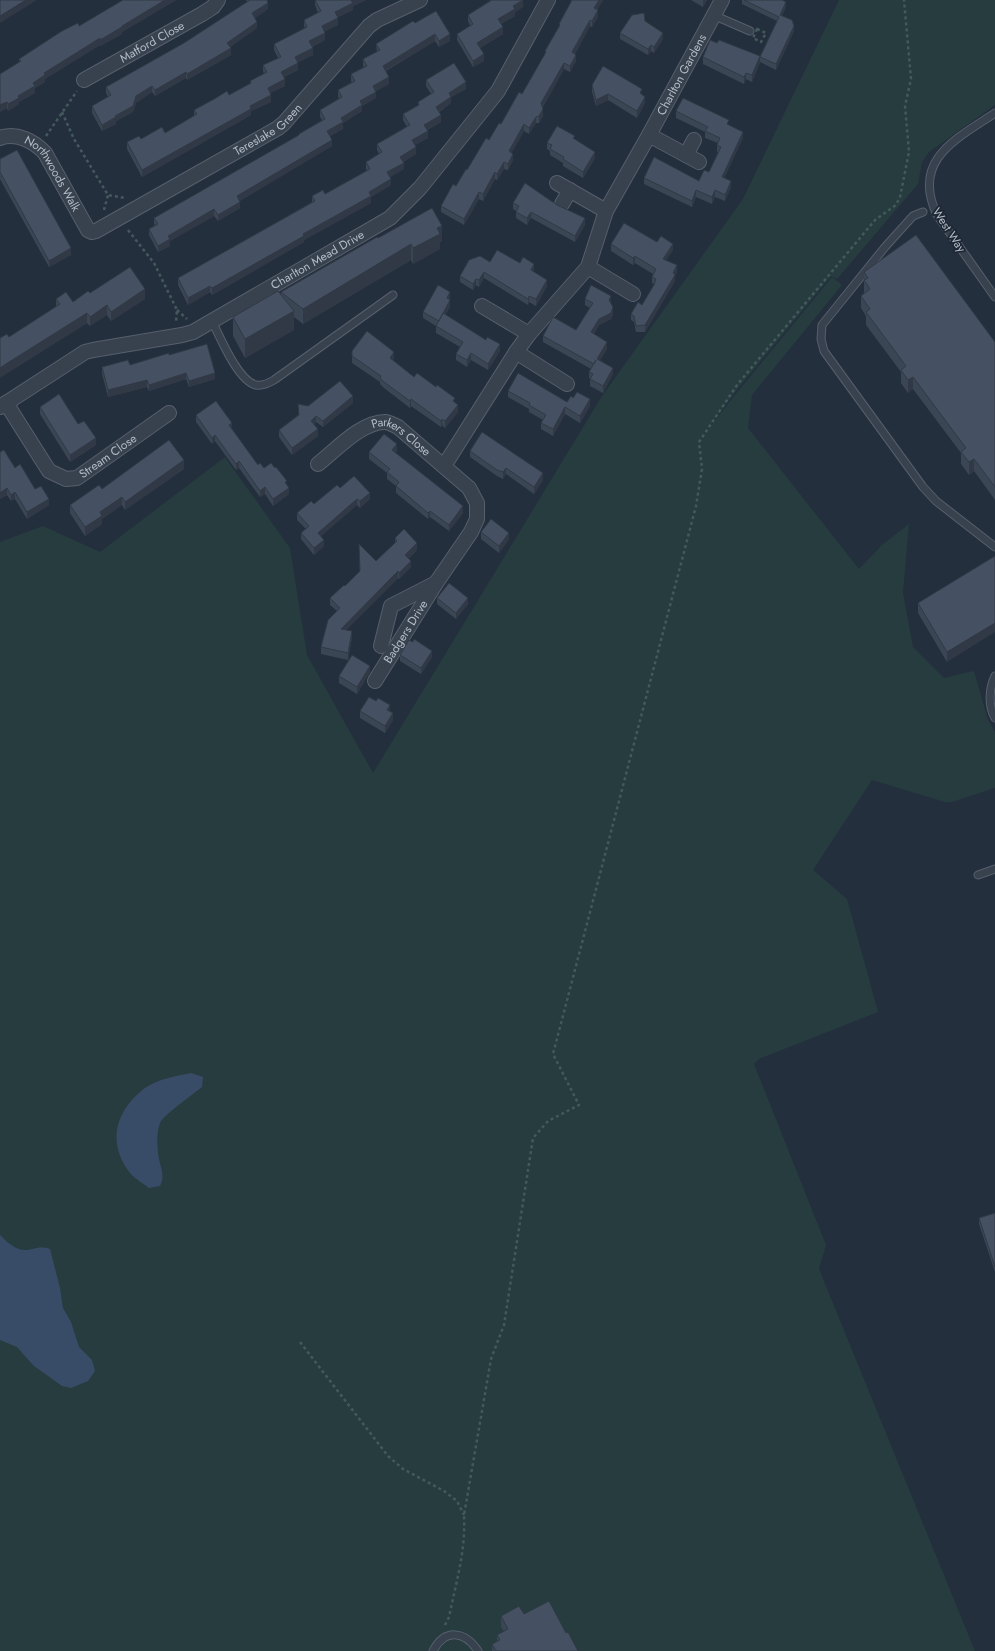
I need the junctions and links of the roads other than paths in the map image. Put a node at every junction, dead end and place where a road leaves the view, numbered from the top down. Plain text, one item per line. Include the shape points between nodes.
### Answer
1 (218, 0) edge
2 (420, 0) edge
3 (548, 0) edge
4 (722, 0) edge
5 (713, 15) junction
6 (750, 31) dead end
7 (84, 80) road end
8 (995, 113) edge
9 (650, 135) junction
10 (0, 138) edge
11 (694, 140) dead end
12 (686, 155) junction
13 (699, 162) dead end
14 (557, 183) dead end
15 (570, 190) junction
16 (562, 204) dead end
17 (606, 211) junction
18 (923, 212) dead end
19 (92, 232) joint
20 (588, 267) junction
21 (625, 292) dead end
22 (393, 295) dead end
23 (995, 297) edge
24 (482, 306) dead end
25 (212, 321) junction
26 (529, 334) junction
27 (516, 352) junction
28 (567, 384) dead end
29 (3, 405) edge
30 (169, 413) dead end
31 (318, 464) dead end
32 (444, 466) junction
33 (995, 547) edge
34 (436, 583) junction
35 (381, 646) dead end
36 (995, 676) edge
37 (375, 680) dead end
38 (995, 718) edge
39 (995, 869) edge
40 (978, 875) dead end
41 (433, 1651) edge
42 (478, 1651) edge

1 - 7 street, Matford Close via 202,14
2 - 19 street, Tereslake Green via 369,26 278,128
3 - 25 street, Charlton Mead Drive via 498,91 420,188 390,218
4 - 5 street, Charlton Gardens
5 - 6 lane
5 - 9 street, Charlton Gardens
8 - 23 lane, West Way via 949,144 940,154 930,176 929,189 937,215
9 - 12 street
9 - 17 street, Charlton Gardens
10 - 19 street, Northwoods Walk via 17,137 39,146 88,230
11 - 12 street
12 - 13 street
14 - 15 street
15 - 16 street
15 - 17 street
17 - 20 street, Charlton Gardens
18 - 33 lane via 913,216 831,313 822,325 821,339 824,351 923,487 936,501
20 - 21 street
20 - 26 street, Charlton Gardens
22 - 25 lane via 265,384 256,385 246,380
24 - 26 street
25 - 29 street, Charlton Mead Drive via 193,332 85,352
26 - 27 street, Charlton Gardens
27 - 28 street
27 - 32 street, Parkers Close
29 - 30 street, Stream Close via 49,471 66,479 77,478
31 - 32 street, Parkers Close via 361,429 388,422 398,427
32 - 34 street, Parkers Close via 469,488 477,503 476,519 471,532
34 - 35 street, Parkers Close via 391,606
34 - 37 street, Badgers Drive
36 - 38 lane via 989,700
39 - 40 lane
41 - 42 lane via 438,1641 447,1635 462,1635 473,1643

